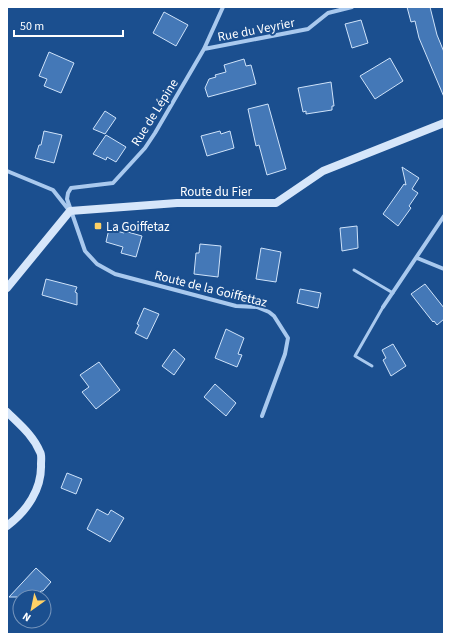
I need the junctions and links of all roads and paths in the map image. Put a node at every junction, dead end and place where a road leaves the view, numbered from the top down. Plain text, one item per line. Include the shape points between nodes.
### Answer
1 (222, 7) edge
2 (352, 7) edge
3 (204, 49) junction
4 (444, 123) edge
5 (7, 171) edge
6 (70, 211) junction
7 (444, 216) edge
8 (417, 258) junction
9 (444, 269) edge
10 (354, 270) dead end
11 (7, 288) edge
12 (393, 293) junction
13 (383, 307) joint
14 (372, 366) dead end
15 (7, 412) edge
16 (262, 416) dead end
17 (7, 526) edge

1 - 3 street, Rue de Lépine
2 - 3 street, Rue du Veyrier via 328,13 308,29
3 - 6 street, Rue de Lépine via 145,148 113,183 71,188 67,200
4 - 6 main road, Route du Fier via 323,171 276,203 177,203
5 - 6 street via 53,190
6 - 11 main road
6 - 16 street, Route de la Goiffettaz via 85,251 97,264 115,274 236,306 257,307 274,316 288,338 285,354
7 - 8 street
8 - 9 street
8 - 12 street
10 - 12 lane
12 - 13 street
13 - 14 lane via 355,356
15 - 17 main road via 29,433 41,453 41,476 33,498 19,517

